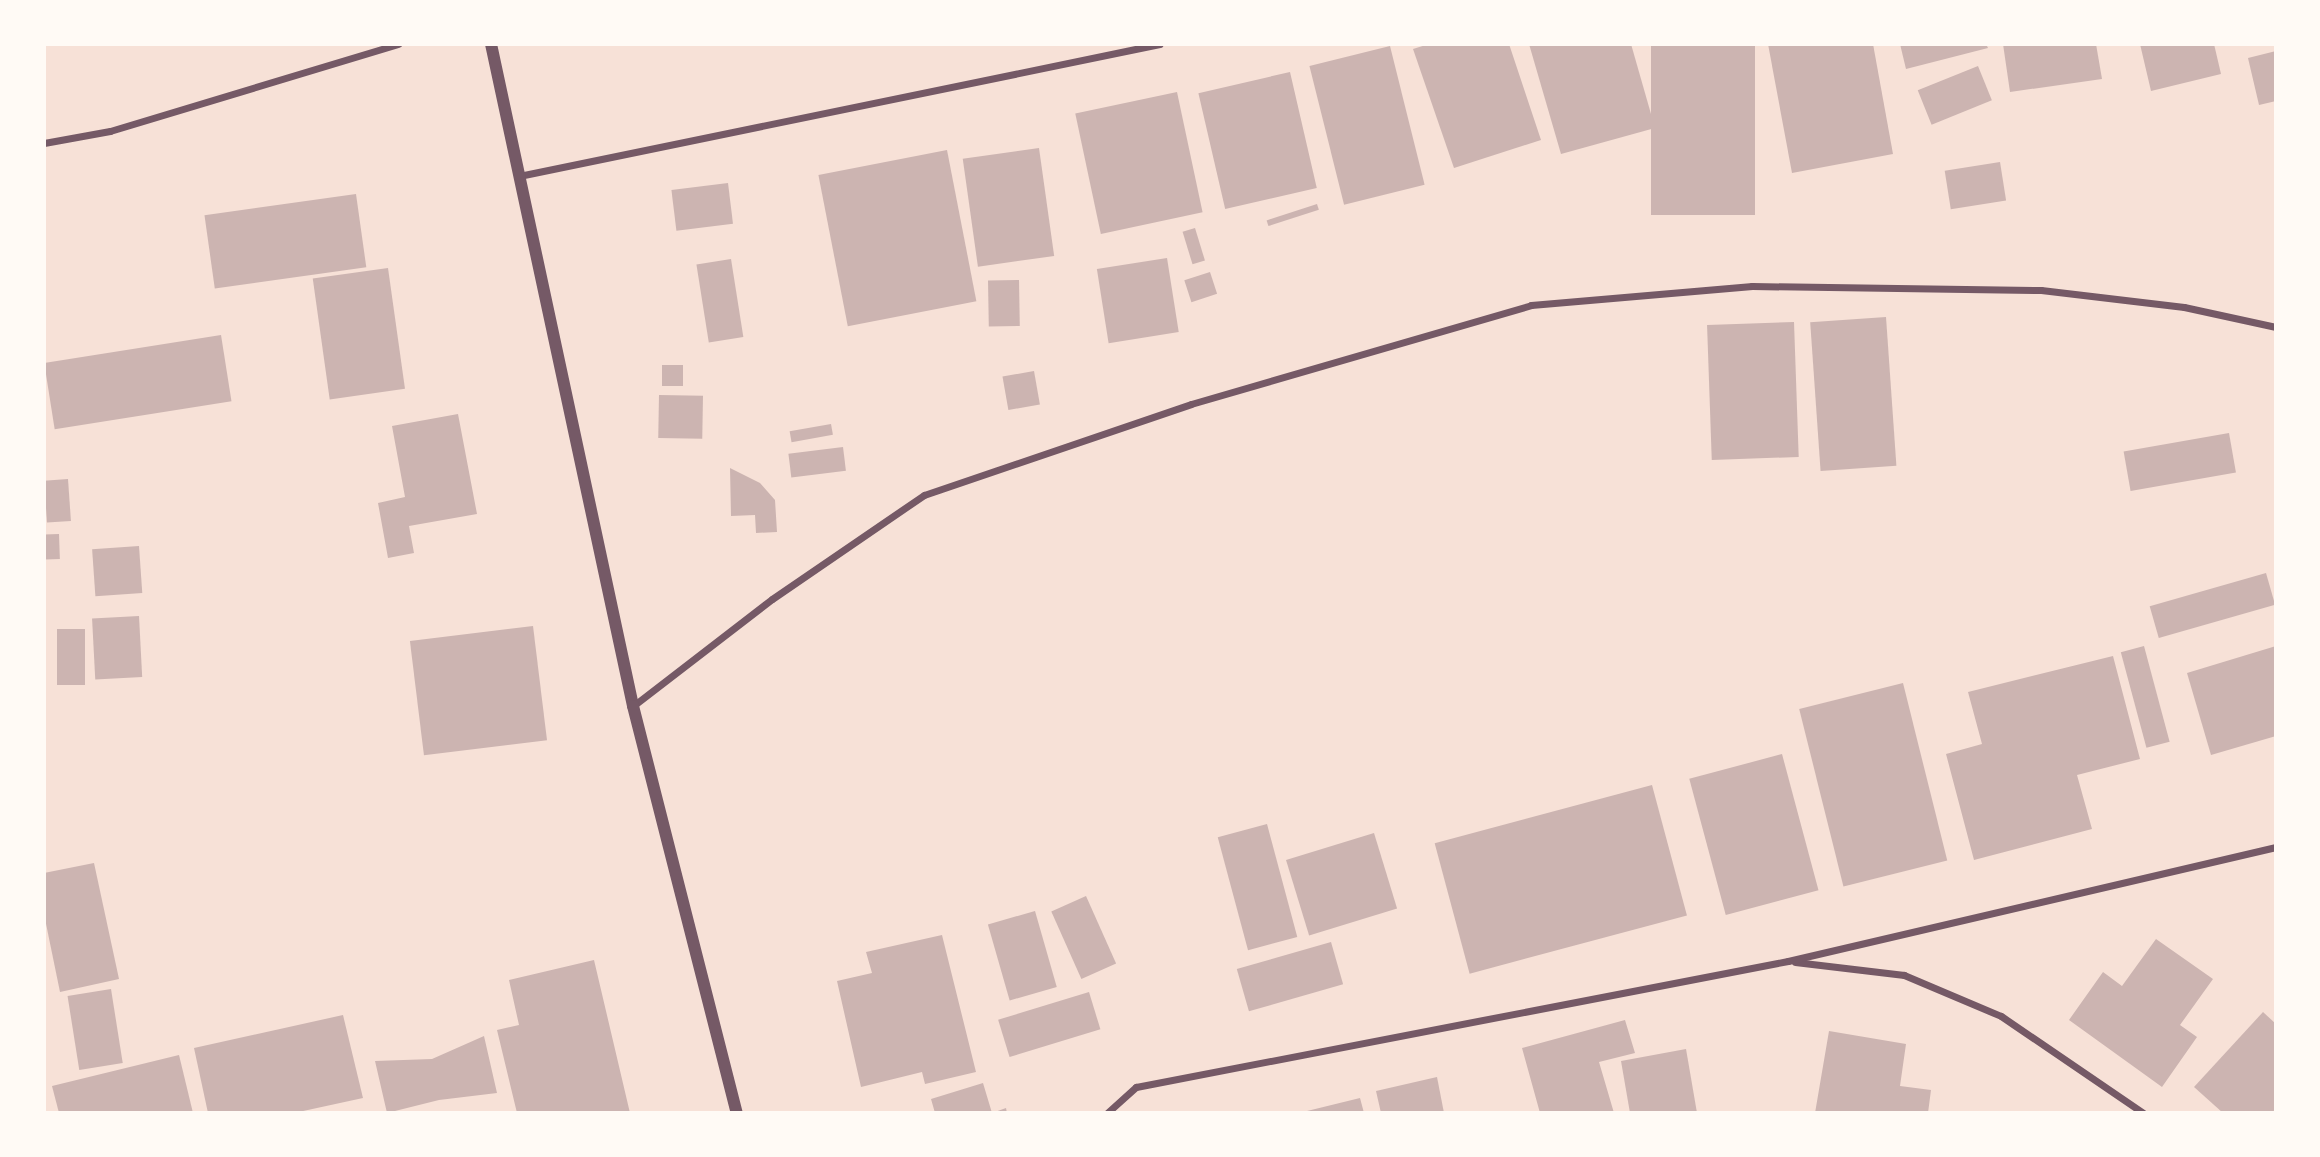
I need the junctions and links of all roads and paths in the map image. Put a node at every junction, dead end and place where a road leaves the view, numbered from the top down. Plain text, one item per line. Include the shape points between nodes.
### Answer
1 (398, 44) edge
2 (491, 44) edge
3 (1160, 44) edge
4 (44, 143) edge
5 (518, 176) junction
6 (2276, 327) edge
7 (633, 706) junction
8 (2276, 847) edge
9 (1788, 961) junction
10 (737, 1113) edge
11 (1107, 1113) edge
12 (2143, 1113) edge

1 - 4 street via 110,131
2 - 5 street
3 - 5 street
5 - 7 street
6 - 7 street via 2184,307 2041,290 1752,286 1531,305 1191,404 924,495 772,599
7 - 10 street
8 - 9 street
9 - 11 street via 1136,1087
9 - 12 street via 1904,975 2001,1016

